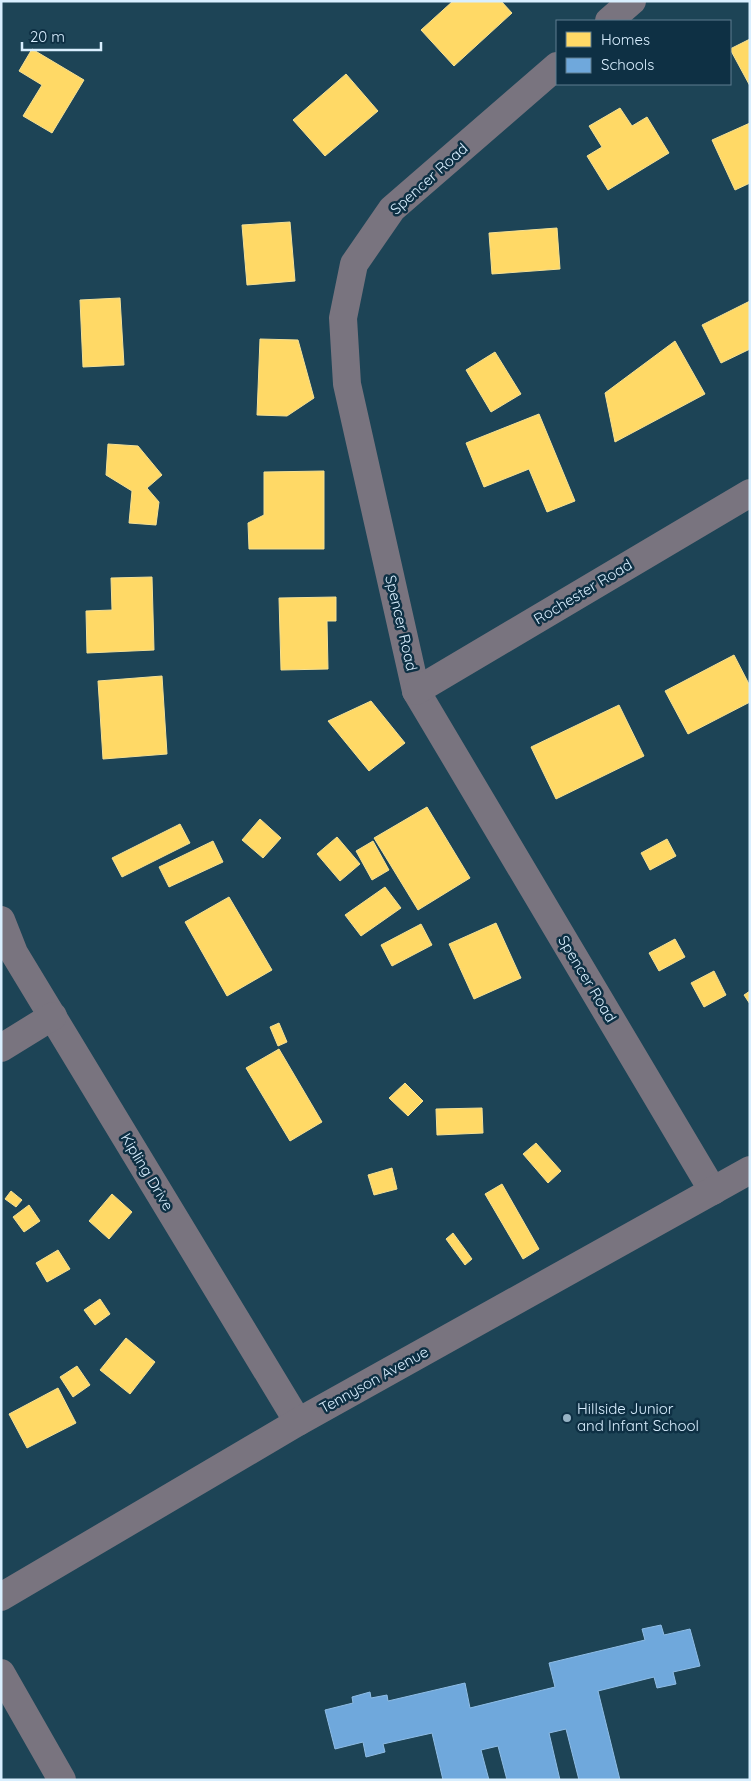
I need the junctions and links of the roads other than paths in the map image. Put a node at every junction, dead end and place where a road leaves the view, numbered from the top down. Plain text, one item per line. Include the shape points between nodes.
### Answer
1 (632, 1) edge
2 (610, 20) edge
3 (556, 67) edge
4 (750, 493) edge
5 (416, 691) junction
6 (1, 920) edge
7 (53, 1016) junction
8 (1, 1048) edge
9 (750, 1170) edge
10 (713, 1191) junction
11 (298, 1422) junction
12 (1, 1597) edge
13 (1, 1673) edge
14 (62, 1780) edge

1 - 2 street
3 - 5 street, Spencer Road via 392,209 354,264 343,318 347,384
4 - 5 street, Rochester Road
5 - 10 street, Spencer Road
6 - 7 street, Kipling Drive via 14,953
7 - 8 street
7 - 11 street, Kipling Drive
9 - 10 street, Tennyson Avenue
10 - 11 street, Tennyson Avenue
11 - 12 street, Tennyson Avenue
13 - 14 street

